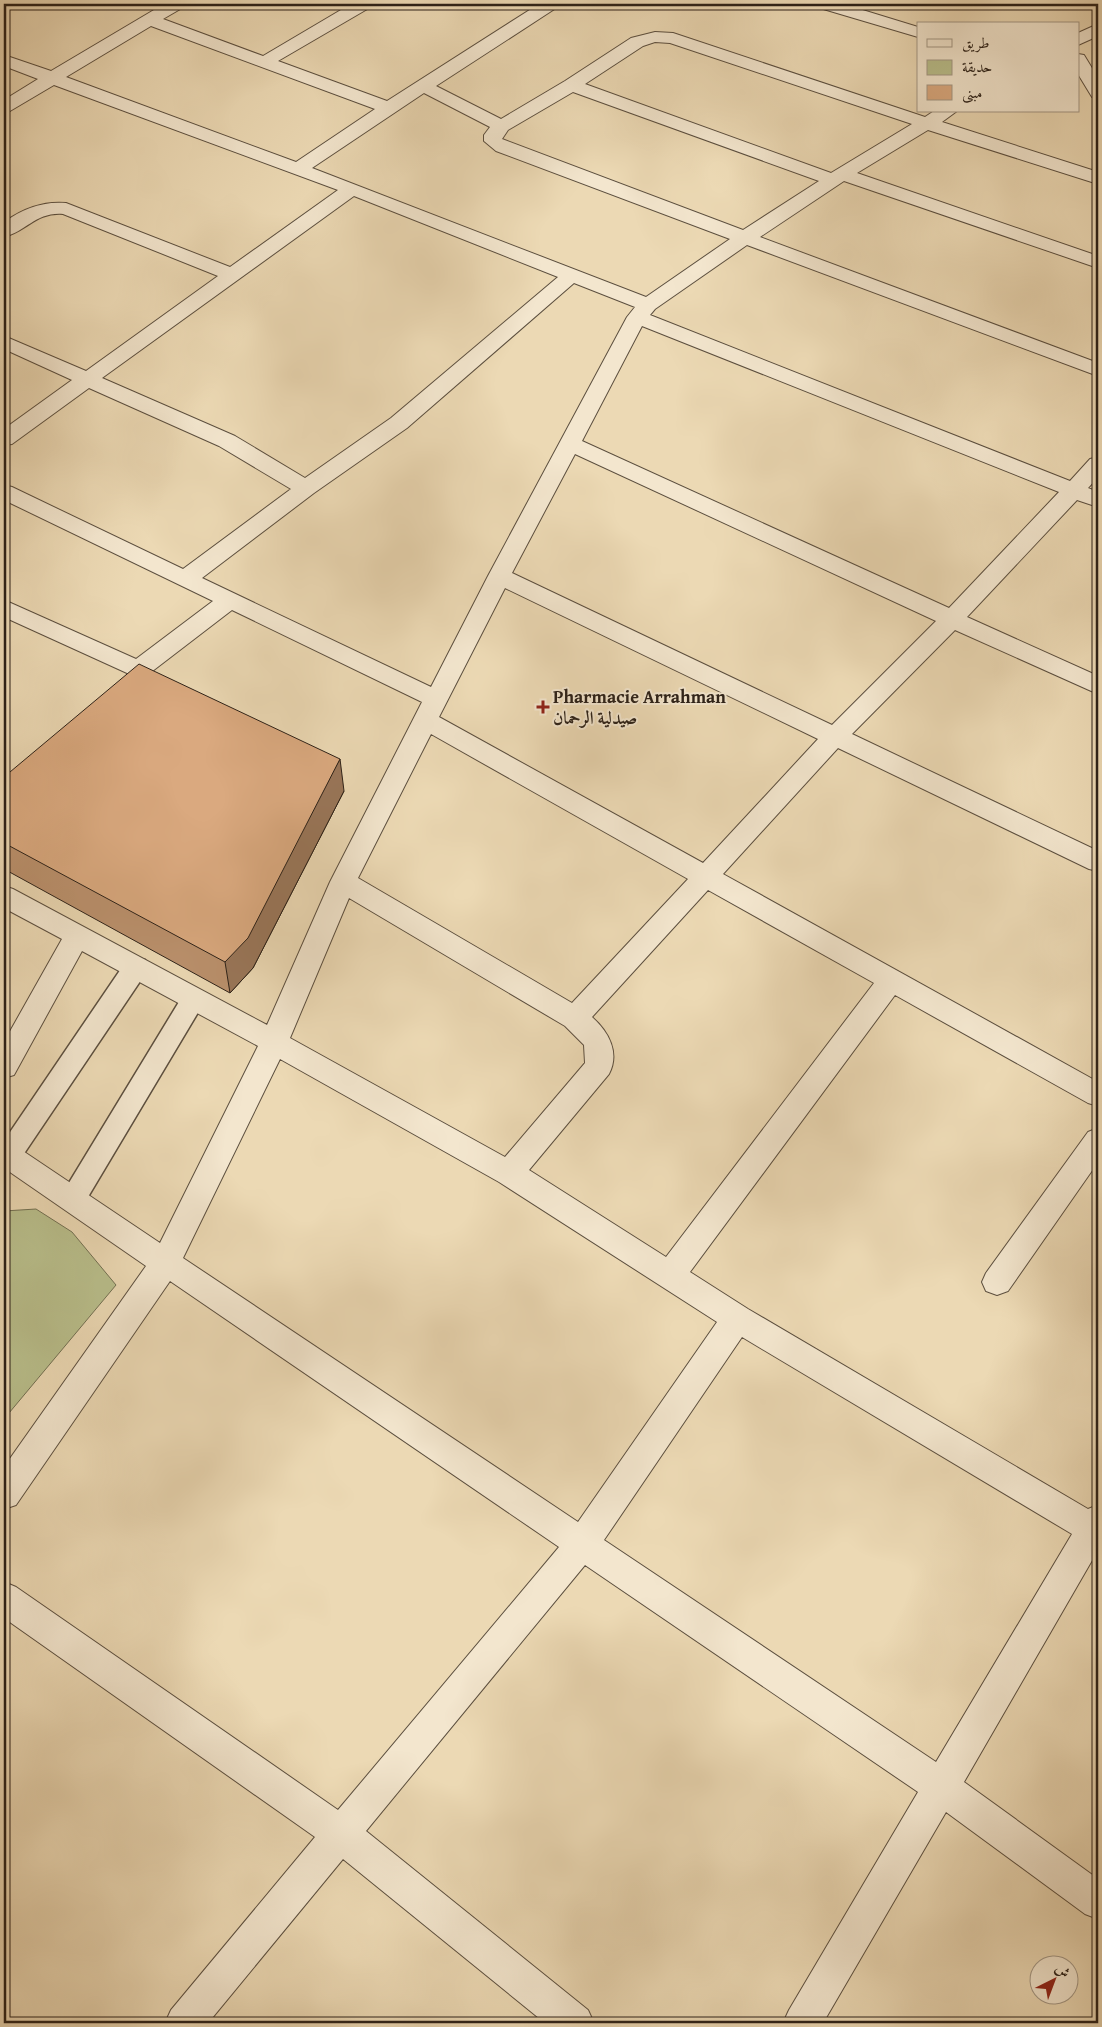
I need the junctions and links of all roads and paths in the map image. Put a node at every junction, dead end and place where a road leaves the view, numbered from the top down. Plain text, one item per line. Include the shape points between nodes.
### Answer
1 (176, 4) edge
2 (363, 4) edge
3 (550, 4) edge
4 (826, 4) edge
5 (149, 20) junction
6 (1098, 29) edge
7 (917, 32) edge
8 (1080, 39) edge
9 (4, 60) edge
10 (265, 62) junction
11 (1080, 63) edge
12 (51, 78) junction
13 (571, 85) junction
14 (423, 86) junction
15 (1098, 93) edge
16 (4, 107) edge
17 (388, 108) junction
18 (946, 112) edge
19 (926, 124) junction
20 (502, 126) junction
21 (298, 169) junction
22 (838, 177) junction
23 (1098, 178) edge
24 (352, 189) junction
25 (4, 231) edge
26 (744, 237) junction
27 (1098, 262) edge
28 (232, 275) junction
29 (572, 275) junction
30 (643, 311) junction
31 (4, 342) edge
32 (1098, 370) edge
33 (86, 380) junction
34 (4, 439) edge
35 (570, 444) junction
36 (1098, 464) edge
37 (306, 488) junction
38 (1075, 491) junction
39 (4, 492) edge
40 (1098, 500) edge
41 (499, 576) junction
42 (185, 579) junction
43 (230, 600) junction
44 (4, 608) edge
45 (952, 619) junction
46 (138, 670) junction
47 (1098, 686) edge
48 (115, 689) edge
49 (431, 710) junction
50 (836, 735) junction
51 (1098, 862) edge
52 (705, 877) junction
53 (343, 882) junction
54 (4, 896) edge
55 (76, 936) junction
56 (136, 967) junction
57 (891, 980) junction
58 (194, 999) junction
59 (575, 1018) junction
60 (274, 1042) junction
61 (4, 1067) edge
62 (1098, 1095) edge
63 (1098, 1140) edge
64 (6, 1155) edge
65 (509, 1173) junction
66 (73, 1199) junction
67 (166, 1262) junction
68 (668, 1276) junction
69 (997, 1282) dead end
70 (737, 1318) junction
71 (4, 1494) edge
72 (1096, 1524) edge
73 (582, 1544) junction
74 (4, 1598) edge
75 (941, 1787) junction
76 (340, 1833) junction
77 (1098, 1901) edge
78 (184, 2023) edge
79 (575, 2023) edge
80 (802, 2023) edge

1 - 5 street
2 - 10 street
3 - 14 street
4 - 7 street
5 - 10 street
5 - 12 street
6 - 8 street
9 - 12 street
10 - 17 street
11 - 15 street
12 - 16 street
12 - 21 street
13 - 19 street via 637,42 659,36
13 - 20 street
13 - 22 street
14 - 17 street
14 - 20 street
17 - 21 street
18 - 19 street
19 - 22 street
19 - 23 street
20 - 26 street via 492,135 493,141 504,147
21 - 24 street
22 - 26 street
22 - 27 street
24 - 28 street
24 - 29 street
25 - 28 street via 40,210 66,209
26 - 30 street
26 - 32 street
28 - 33 street
29 - 30 street
29 - 37 street via 399,423
30 - 35 street
30 - 38 street
31 - 33 street
33 - 34 street
33 - 37 street via 227,441
35 - 41 street
35 - 45 street
36 - 38 street
37 - 42 street
38 - 40 street
38 - 45 street
39 - 42 street
41 - 49 street
41 - 50 street
42 - 43 street
43 - 46 street
43 - 49 street
44 - 46 street
45 - 47 street
45 - 50 street
46 - 48 street
49 - 52 street
49 - 53 street
50 - 51 street
50 - 52 street
52 - 57 street
52 - 59 street
53 - 59 street
53 - 60 street
54 - 55 street
55 - 56 street
55 - 61 street
56 - 58 street
56 - 64 lane
57 - 62 street
57 - 68 street
58 - 60 street
58 - 66 lane
59 - 65 street via 595,1037 601,1051 599,1066
60 - 65 street
60 - 67 street
63 - 69 street
64 - 66 street
65 - 68 street
66 - 67 street
67 - 71 street
67 - 73 street
68 - 70 street
70 - 72 street
70 - 73 street
72 - 75 street
73 - 75 street
73 - 76 street
74 - 76 street
75 - 77 street
75 - 80 street
76 - 78 street
76 - 79 street

